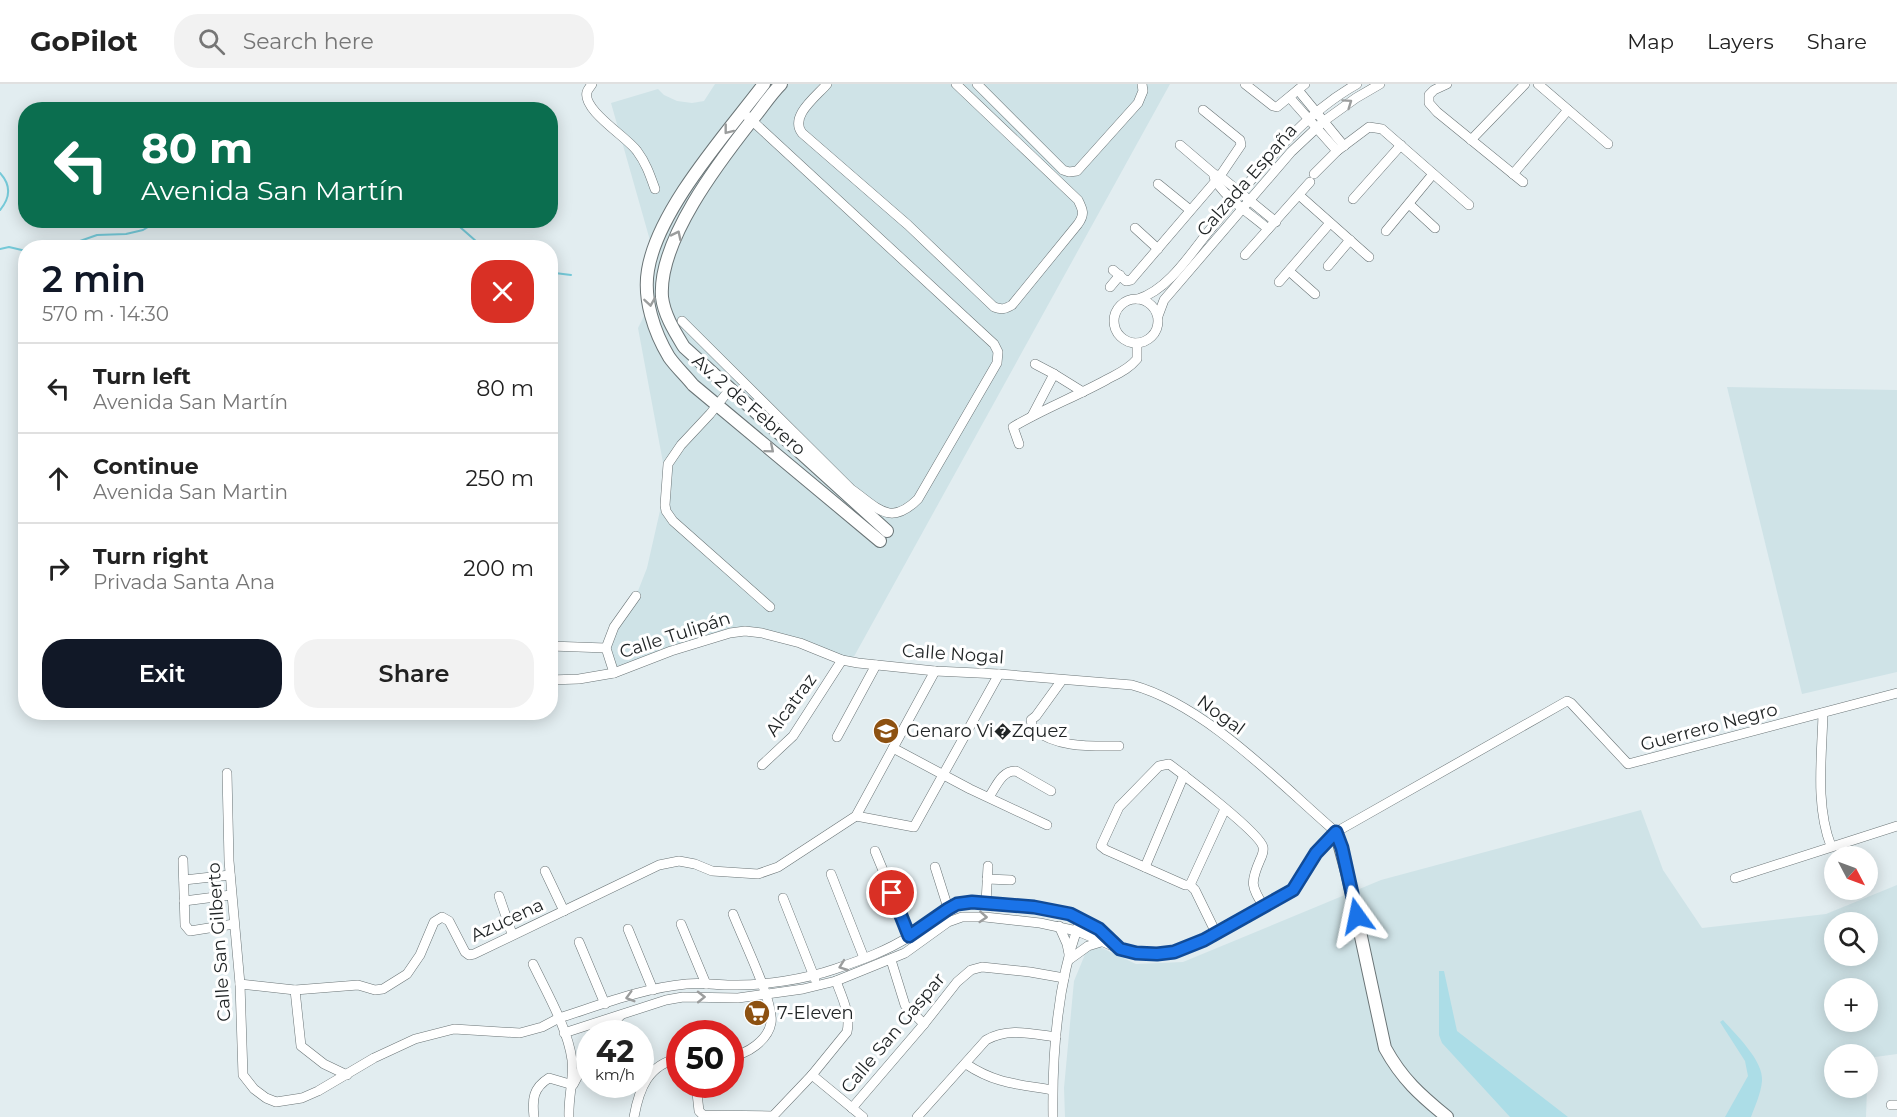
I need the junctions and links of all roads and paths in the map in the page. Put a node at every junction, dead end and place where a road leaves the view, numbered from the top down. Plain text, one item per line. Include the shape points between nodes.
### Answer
1 (592, 84) edge
2 (764, 84) edge
3 (781, 84) edge
4 (827, 84) edge
5 (956, 84) edge
6 (977, 84) edge
7 (1142, 84) edge
8 (1245, 84) edge
9 (1357, 84) edge
10 (1380, 84) edge
11 (1448, 84) edge
12 (1525, 84) edge
13 (1538, 84) edge
14 (1302, 87) edge
15 (1290, 98) junction
16 (1203, 110) dead end
17 (1568, 110) junction
18 (744, 111) junction
19 (1317, 112) junction
20 (1308, 120) junction
21 (752, 121) junction
22 (1324, 121) junction
23 (1316, 128) junction
24 (1472, 140) junction
25 (1608, 144) dead end
26 (1180, 145) dead end
27 (1401, 145) junction
28 (1340, 149) junction
29 (1433, 174) junction
30 (1513, 174) junction
31 (1217, 177) junction
32 (1523, 182) dead end
33 (1158, 184) dead end
34 (655, 189) dead end
35 (1299, 195) junction
36 (1237, 197) junction
37 (1353, 199) dead end
38 (1246, 204) junction
39 (1409, 204) junction
40 (1469, 205) dead end
41 (1190, 210) junction
42 (1330, 223) junction
43 (1272, 225) junction
44 (1135, 228) dead end
45 (1435, 228) dead end
46 (1386, 231) dead end
47 (1350, 240) junction
48 (1158, 249) junction
49 (1245, 255) dead end
50 (1369, 257) dead end
51 (1328, 266) dead end
52 (1175, 271) junction
53 (1289, 271) junction
54 (1184, 278) junction
55 (1279, 282) dead end
56 (1110, 288) dead end
57 (1315, 294) dead end
58 (1138, 299) junction
59 (1158, 316) junction
60 (682, 321) dead end
61 (1137, 343) junction
62 (1035, 364) dead end
63 (1054, 374) junction
64 (730, 389) junction
65 (1083, 392) junction
66 (718, 405) junction
67 (1010, 416) dead end
68 (1032, 416) junction
69 (1013, 427) junction
70 (1019, 444) dead end
71 (636, 596) dead end
72 (770, 607) dead end
73 (558, 646) edge
74 (606, 648) junction
75 (842, 660) junction
76 (876, 666) junction
77 (935, 671) junction
78 (614, 673) junction
79 (999, 674) junction
80 (558, 680) edge
81 (1062, 680) junction
82 (1897, 693) edge
83 (1824, 713) junction
84 (837, 737) dead end
85 (1119, 746) dead end
86 (893, 748) junction
87 (762, 765) dead end
88 (227, 773) dead end
89 (943, 775) junction
90 (1184, 775) junction
91 (1050, 791) dead end
92 (989, 797) junction
93 (1225, 809) junction
94 (856, 816) junction
95 (1047, 825) dead end
96 (1897, 826) edge
97 (1336, 832) junction
98 (1831, 846) joint
99 (1824, 848) edge
100 (875, 850) dead end
101 (183, 860) dead end
102 (988, 866) dead end
103 (934, 867) dead end
104 (1145, 867) junction
105 (545, 870) dead end
106 (831, 874) dead end
107 (230, 875) junction
108 (1735, 878) dead end
109 (987, 879) junction
110 (183, 880) junction
111 (1011, 880) dead end
112 (1190, 885) junction
113 (231, 895) junction
114 (499, 896) dead end
115 (783, 898) dead end
116 (184, 901) junction
117 (986, 903) junction
118 (1263, 907) junction
119 (948, 909) junction
120 (564, 911) junction
121 (733, 914) dead end
122 (1081, 918) junction
123 (927, 923) junction
124 (234, 924) junction
125 (681, 924) dead end
126 (1059, 926) junction
127 (628, 929) dead end
128 (1077, 931) junction
129 (935, 933) junction
130 (1216, 933) junction
131 (512, 934) junction
132 (909, 936) junction
133 (1105, 939) junction
134 (579, 942) dead end
135 (864, 958) junction
136 (1070, 959) junction
137 (891, 960) junction
138 (533, 964) dead end
139 (814, 973) junction
140 (1064, 978) junction
141 (837, 981) junction
142 (761, 983) junction
143 (240, 984) junction
144 (706, 984) junction
145 (817, 986) junction
146 (295, 990) junction
147 (652, 990) junction
148 (765, 994) junction
149 (605, 1004) junction
150 (622, 1015) junction
151 (559, 1018) junction
152 (617, 1020) edge
153 (924, 1024) junction
154 (542, 1027) junction
155 (564, 1033) junction
156 (1056, 1037) junction
157 (744, 1053) edge
158 (666, 1063) edge
159 (966, 1064) junction
160 (347, 1075) junction
161 (812, 1075) junction
162 (576, 1079) edge
163 (573, 1085) junction
164 (1052, 1090) junction
165 (698, 1098) edge
166 (852, 1108) junction
167 (773, 1116) edge
168 (534, 1117) edge
169 (569, 1117) edge
170 (634, 1117) edge
171 (863, 1117) edge
172 (917, 1117) edge
173 (1053, 1117) edge
174 (1447, 1117) edge

1 - 34 street via 586,92 587,101 636,149
2 - 18 main road, Av. 2 de Febrero
3 - 21 main road, Av. 2 de Febrero
4 - 5 street via 799,115 797,124 802,133 908,225 994,307 1005,309 1078,224 1083,210 1078,200
6 - 7 street via 1063,170 1073,173 1138,103
8 - 15 street via 1273,106
9 - 19 street, Calzada España
22 -> 10 street, Calzada España
11 - 24 street via 1434,90 1429,103
12 - 24 street
13 - 17 street
14 - 15 street
14 - 19 street
15 - 20 street
16 - 31 street via 1241,141
17 - 25 street
17 - 30 street
18 - 21 street
18 -> 66 main road, Av. 2 de Febrero via 687,186 663,227 648,270 653,323 670,358 693,385
19 - 20 street, Calzada España
19 - 22 street
20 - 23 street
20 - 36 street, Calzada España
21 - 60 street via 994,344 997,363 918,499 906,511 892,514 851,489
64 -> 21 main road, Av. 2 de Febrero via 684,347 672,328 662,297 666,262 676,236 737,137
22 - 23 street, Calzada España
22 - 28 street
23 - 28 street
23 - 38 street, Calzada España
24 - 30 street
26 - 31 street
27 - 28 street via 1373,126
27 - 29 street
27 - 37 street
28 - 35 street
29 - 39 street
29 - 40 street
30 - 32 street
31 - 36 street
31 - 41 street
33 - 41 street
35 - 42 street
35 - 43 street
36 - 38 street
36 - 52 street, Calzada España
38 - 43 street
38 - 54 street, Calzada España
39 - 45 street
39 - 46 street
41 - 48 street
42 - 47 street
42 - 53 street
43 - 49 street
44 - 48 street
47 - 50 street
47 - 51 street
48 - 56 street via 1131,280 1126,281 1117,272
52 - 54 street
52 - 58 street, Calzada España via 1155,291
53 - 55 street
53 - 57 street
54 - 59 street, Calzada España via 1164,300
58 - 59 street via 1149,303
58 - 61 street via 1120,306 1114,321 1120,336
59 - 61 street via 1153,336
61 - 65 street via 1134,364
62 - 63 street
63 - 65 street
63 - 68 street
64 - 66 street
66 -> 64 main road, Av. 2 de Febrero via 884,536
65 - 68 street
66 - 72 street via 671,457 666,472 666,511
67 - 69 street
68 - 69 street
69 - 70 street
71 - 74 street via 614,627
73 - 74 street
74 - 78 street
75 - 76 street, Calle Nogal
75 - 78 street, Calle Tulipán via 800,643 746,631 671,651
75 - 87 street, Alcatraz via 793,736
76 - 77 street, Calle Nogal
76 - 84 street
77 - 79 street, Calle Nogal
77 - 86 street
78 - 80 street, Calle Tulipán
79 - 81 street, Calle Nogal
79 - 89 street
81 - 85 street via 1031,720 1033,729 1046,739 1081,746
81 - 97 street, Nogal via 1132,685 1179,705 1212,726
82 - 83 street, Guerrero Negro
83 - 97 street, Guerrero Negro via 1628,765 1567,701
83 - 98 street via 1821,803
86 - 89 street
86 - 94 street
88 - 107 street, Calle San Gilberto
89 - 92 street
89 - 94 street via 914,827
90 - 93 street
90 - 104 street
90 - 104 street via 1169,764 1159,766 1119,807 1102,840 1101,846 1106,850
91 - 92 street via 1011,771
92 - 95 street
93 - 112 street
93 - 118 street via 1263,845 1252,884
94 - 120 street, Azucena via 778,867 758,874 712,871 680,861 659,865
96 - 98 street
97 - 118 street via 1316,853 1293,890
97 - 174 main road via 1385,1048 1409,1085
99 - 108 street
100 - 132 street
101 - 110 street
102 - 109 street
103 - 119 street
104 - 112 street
105 - 120 street
106 - 135 street
107 - 110 street
107 - 113 street, Calle San Gilberto
109 - 111 street
109 - 117 street
110 - 116 street
112 - 130 street
113 - 116 street
113 - 124 street, Calle San Gilberto
114 - 131 street
115 - 139 street
116 - 124 street via 185,925 190,931
117 - 119 street via 957,904
117 - 122 street via 1054,910
118 - 130 street
119 - 123 street
120 - 131 street, Azucena
121 - 142 street
122 - 128 street
122 - 133 street
123 - 129 street
123 - 132 street
124 - 143 street, Calle San Gilberto
125 - 144 street
126 - 128 street
129 -> 126 street via 948,922 970,917
126 - 136 street
127 - 147 street
128 - 133 street
128 - 136 street
129 - 137 street
130 - 133 street via 1191,946 1157,954 1120,949
131 - 146 street, Azucena via 469,955 449,921 442,917 434,922 414,965 393,985 375,990 358,985
132 - 135 street
133 - 136 street
134 - 149 street
135 -> 139 street
136 - 140 street
137 - 141 street
137 - 153 street via 905,1005
138 - 151 street
139 - 142 street
139 - 145 street
140 - 153 street, Calle San Gaspar via 982,967 971,970
140 - 156 street
141 - 145 street
141 - 161 street via 848,1016 847,1032
142 - 144 street
142 - 148 street
143 - 146 street
143 - 160 street, Calle San Gilberto via 243,1075 254,1089 276,1102 302,1098
144 - 147 street
145 - 148 street
146 - 160 street via 301,1046 324,1065
147 -> 149 street
150 -> 148 street via 683,997 738,998
148 - 157 street via 771,1023 753,1048
149 - 151 street
150 - 152 street
150 - 155 street
151 - 154 street
151 - 155 street
153 - 166 street, Calle San Gaspar
154 - 155 street
154 - 160 street via 520,1033 454,1029 398,1046
155 - 163 street via 572,1060
156 - 159 street via 1008,1031 996,1034
156 - 164 street
158 - 170 street via 645,1080
159 - 164 street via 997,1081
159 - 172 street
161 - 166 street
161 - 167 street
162 - 163 street
163 - 168 street via 549,1078 541,1083 533,1094
163 - 169 street
164 - 173 street
165 - 167 street via 700,1113
166 - 171 street

